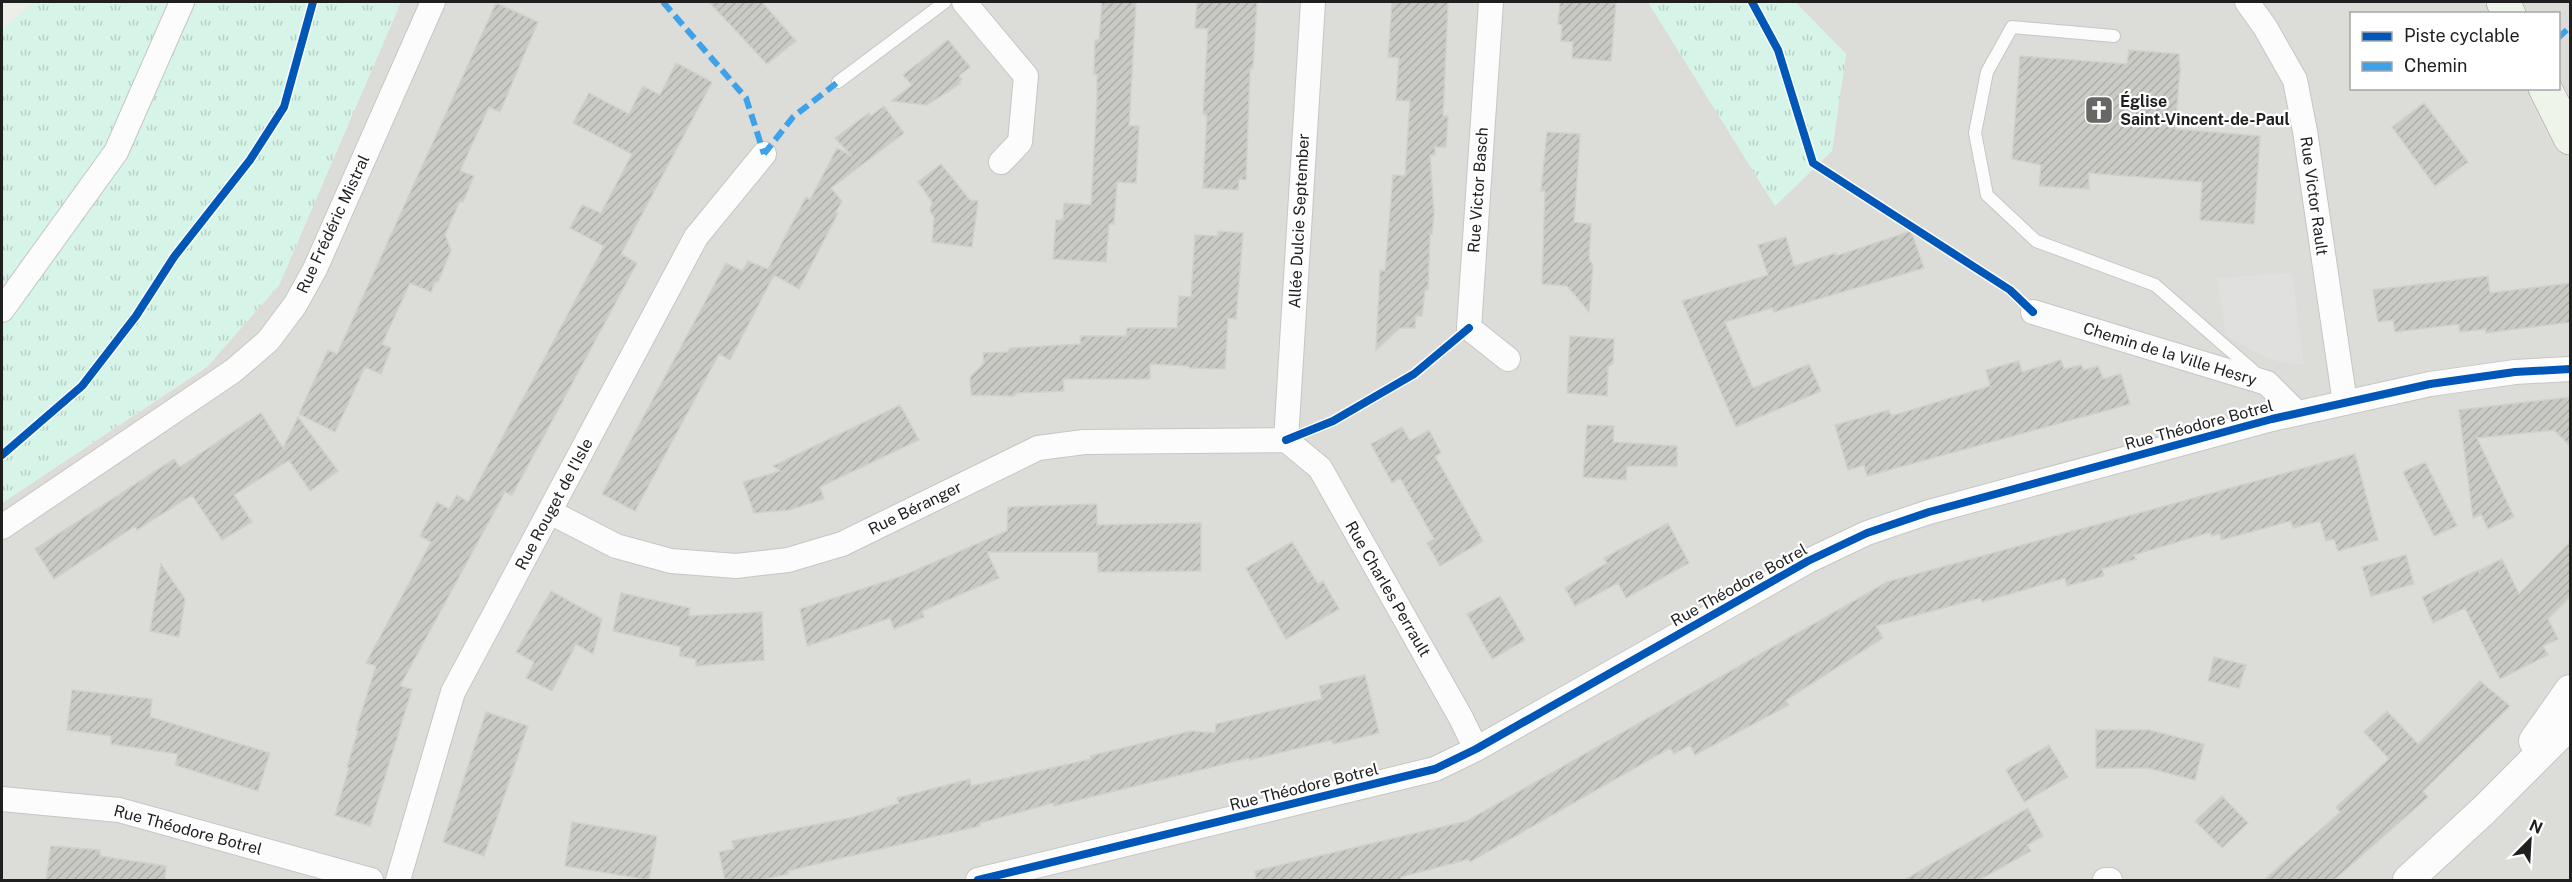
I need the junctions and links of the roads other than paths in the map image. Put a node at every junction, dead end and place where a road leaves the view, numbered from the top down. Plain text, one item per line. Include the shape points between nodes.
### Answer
1 (182, 2) edge
2 (434, 2) edge
3 (945, 2) edge
4 (964, 2) edge
5 (1313, 2) edge
6 (1491, 2) edge
7 (2247, 2) edge
8 (2114, 36) dead end
9 (838, 82) dead end
10 (2546, 90) edge
11 (2571, 138) edge
12 (764, 154) dead end
13 (1001, 162) dead end
14 (2, 310) edge
15 (2032, 312) dead end
16 (1508, 359) dead end
17 (2571, 369) edge
18 (2267, 383) junction
19 (2344, 403) junction
20 (2297, 413) junction
21 (1286, 440) junction
22 (550, 512) junction
23 (2, 527) edge
24 (2571, 690) edge
25 (2571, 724) edge
26 (1476, 749) junction
27 (2, 799) edge
28 (2484, 810) junction
29 (372, 880) edge
30 (398, 880) edge
31 (978, 880) edge
32 (2105, 880) edge
33 (2110, 880) edge
34 (2408, 880) edge

1 - 14 street via 116,152
2 - 23 street, Rue Frédéric Mistral via 315,269 268,341 232,371
3 - 9 lane
4 - 13 street via 1026,76 1020,142
5 - 21 street, Allée Dulcie September
6 - 16 street, Rue Victor Basch via 1468,328
7 - 19 street, Rue Victor Rault via 2295,80
8 - 18 lane via 2012,27 1987,72 1975,133 1987,195 2036,241 2155,285
10 - 11 main road
12 - 22 street, Rue Rouget de l'Isle via 696,237
15 - 18 street, Chemin de la Ville Hesry
17 - 19 street, Rue Théodore Botrel via 2515,372 2441,383
18 - 20 street, Chemin de la Ville Hesry
19 - 20 street, Rue Théodore Botrel
20 - 26 street, Rue Théodore Botrel via 1929,512 1867,533 1808,561
21 - 22 street, Rue Béranger via 1084,442 1038,448 842,544 788,560 736,566 671,561 616,546
21 - 26 street, Rue Charles Perrault via 1320,468
22 - 30 street, Rue Rouget de l'Isle via 453,692
24 - 28 street
25 - 28 street
26 - 31 street, Rue Théodore Botrel via 1435,769
27 - 29 street, Rue Théodore Botrel via 119,810
28 - 34 street
32 - 33 street

